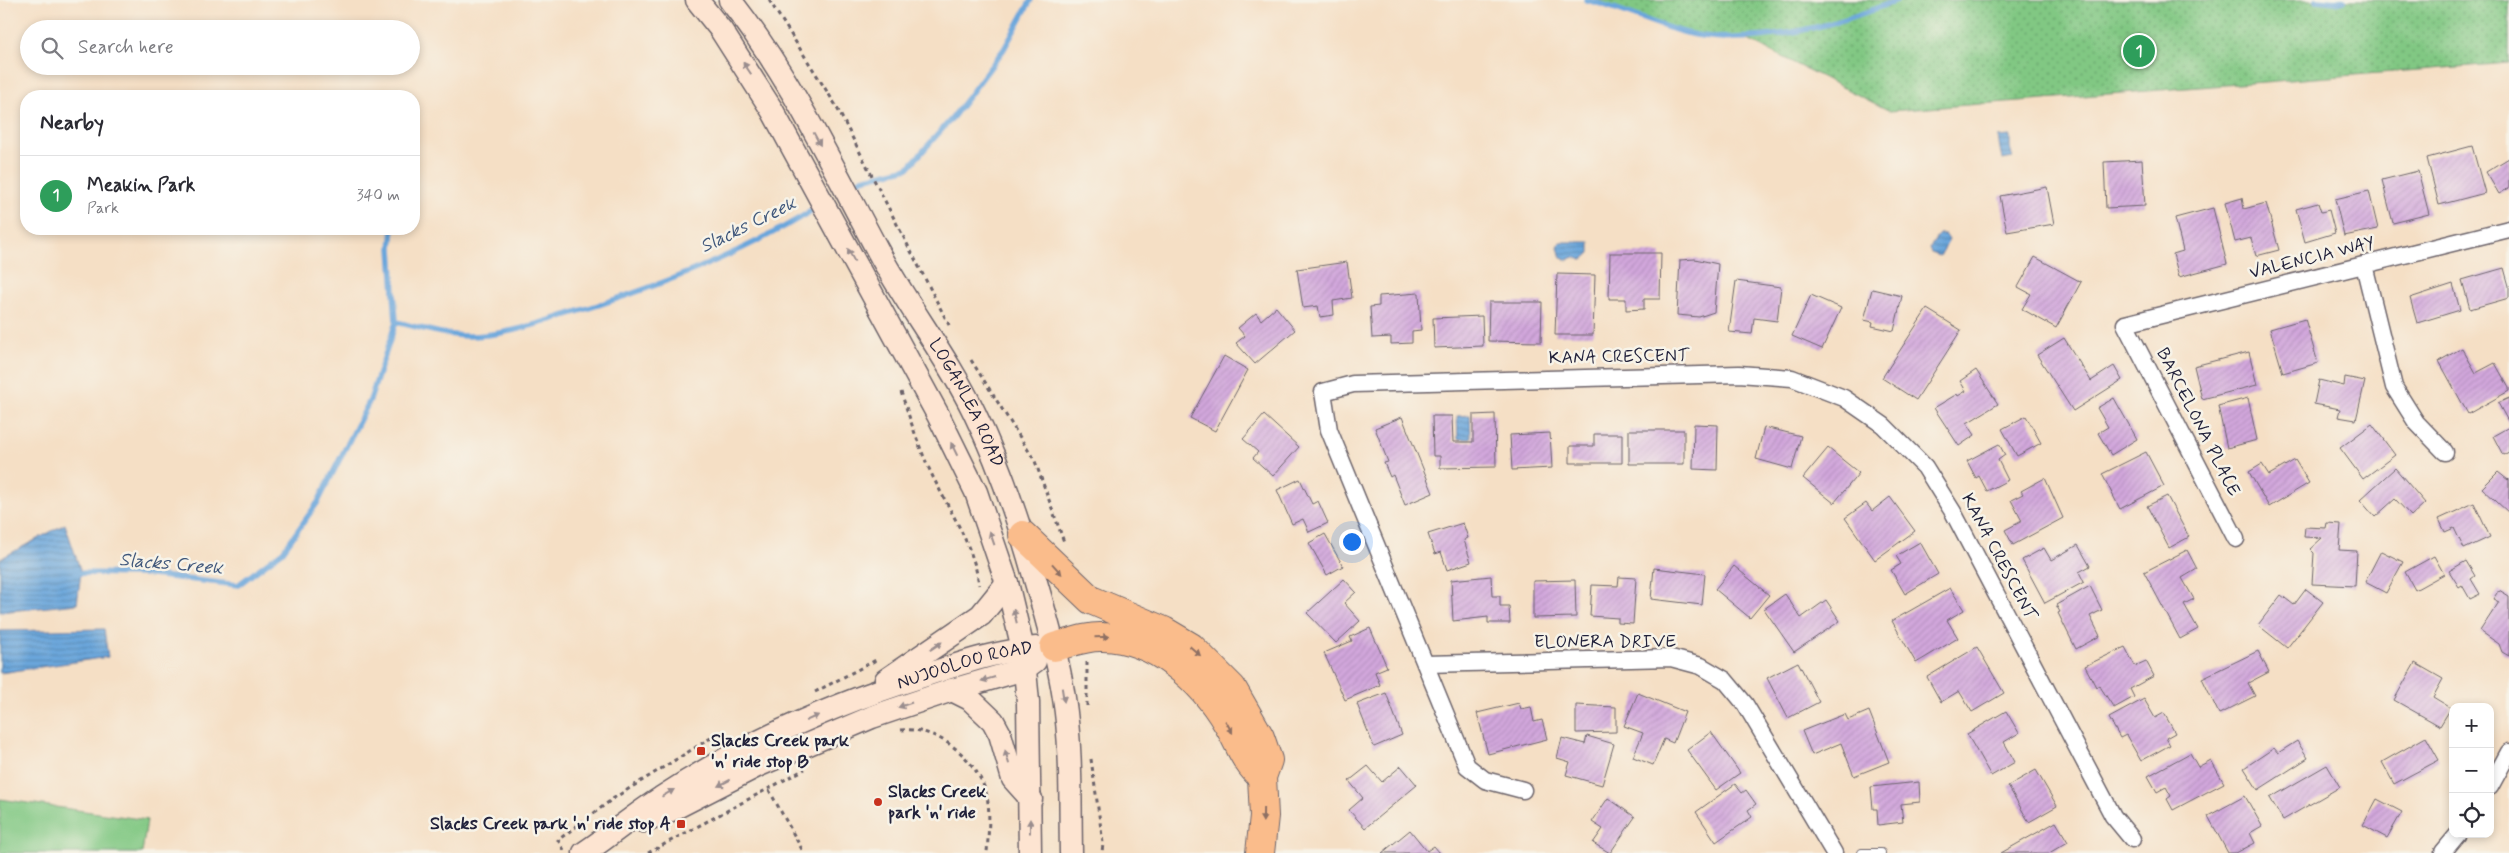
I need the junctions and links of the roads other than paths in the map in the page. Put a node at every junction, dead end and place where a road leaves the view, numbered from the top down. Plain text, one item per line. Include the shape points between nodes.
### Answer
1 (697, 0) edge
2 (730, 0) edge
3 (2509, 229) edge
4 (2364, 265) junction
5 (2125, 324) joint
6 (2445, 452) dead end
7 (1023, 535) junction
8 (2236, 539) dead end
9 (1007, 583) junction
10 (1054, 647) junction
11 (1023, 659) junction
12 (1425, 664) junction
13 (952, 690) junction
14 (866, 694) junction
15 (2509, 752) edge
16 (1262, 777) junction
17 (2494, 780) edge
18 (1523, 790) dead end
19 (1031, 799) junction
20 (615, 833) junction
21 (2132, 838) dead end
22 (2455, 838) edge
23 (2444, 852) dead end
24 (584, 853) edge
25 (1030, 853) edge
26 (1071, 853) edge
27 (1260, 853) edge
28 (1834, 853) edge
29 (1862, 853) edge
30 (1881, 853) edge

9 -> 1 main road, LOGANLEA ROAD via 976,492 938,415 772,110 721,30
2 -> 7 main road, LOGANLEA ROAD via 794,97 897,287 952,371 974,412
3 - 4 street, VALENCIA WAY
4 - 5 street, VALENCIA WAY
4 - 6 street via 2394,387 2416,422
5 - 8 street, BARCELONA PLACE
7 - 10 main road, LOGANLEA ROAD
7 -> 16 highway via 1091,600 1164,631 1213,668 1232,688 1260,737 1268,760
11 -> 9 main road, LOGANLEA ROAD
14 -> 9 main road via 981,615
10 - 11 main road, NUJOOLOO ROAD
10 -> 16 highway via 1101,636 1120,638 1156,652 1176,665 1213,702 1234,734 1249,766
10 -> 26 main road, LOGANLEA ROAD via 1064,700 1069,758
11 -> 13 main road, NUJOOLOO ROAD
11 - 14 main road, NUJOOLOO ROAD via 994,653
11 - 19 main road, LOGANLEA ROAD via 1028,702
12 - 18 street, KANA CRESCENT via 1467,766 1485,780
12 - 21 street, KANA CRESCENT via 1329,430 1323,392 1353,384 1739,374 1792,378 1844,398 1883,425 1925,467 1953,512 2113,816
12 - 28 street, ELONERA DRIVE via 1671,658 1701,666 1725,680 1745,704
19 -> 13 main road via 1013,779 993,721 970,699
13 -> 20 main road, NUJOOLOO ROAD via 872,717 757,766 671,810
20 -> 14 main road, NUJOOLOO ROAD via 660,798 748,747
15 - 17 street
16 -> 27 highway via 1264,816
25 -> 19 main road, LOGANLEA ROAD
20 - 24 main road, NUJOOLOO ROAD
22 - 23 street
29 - 30 lane

